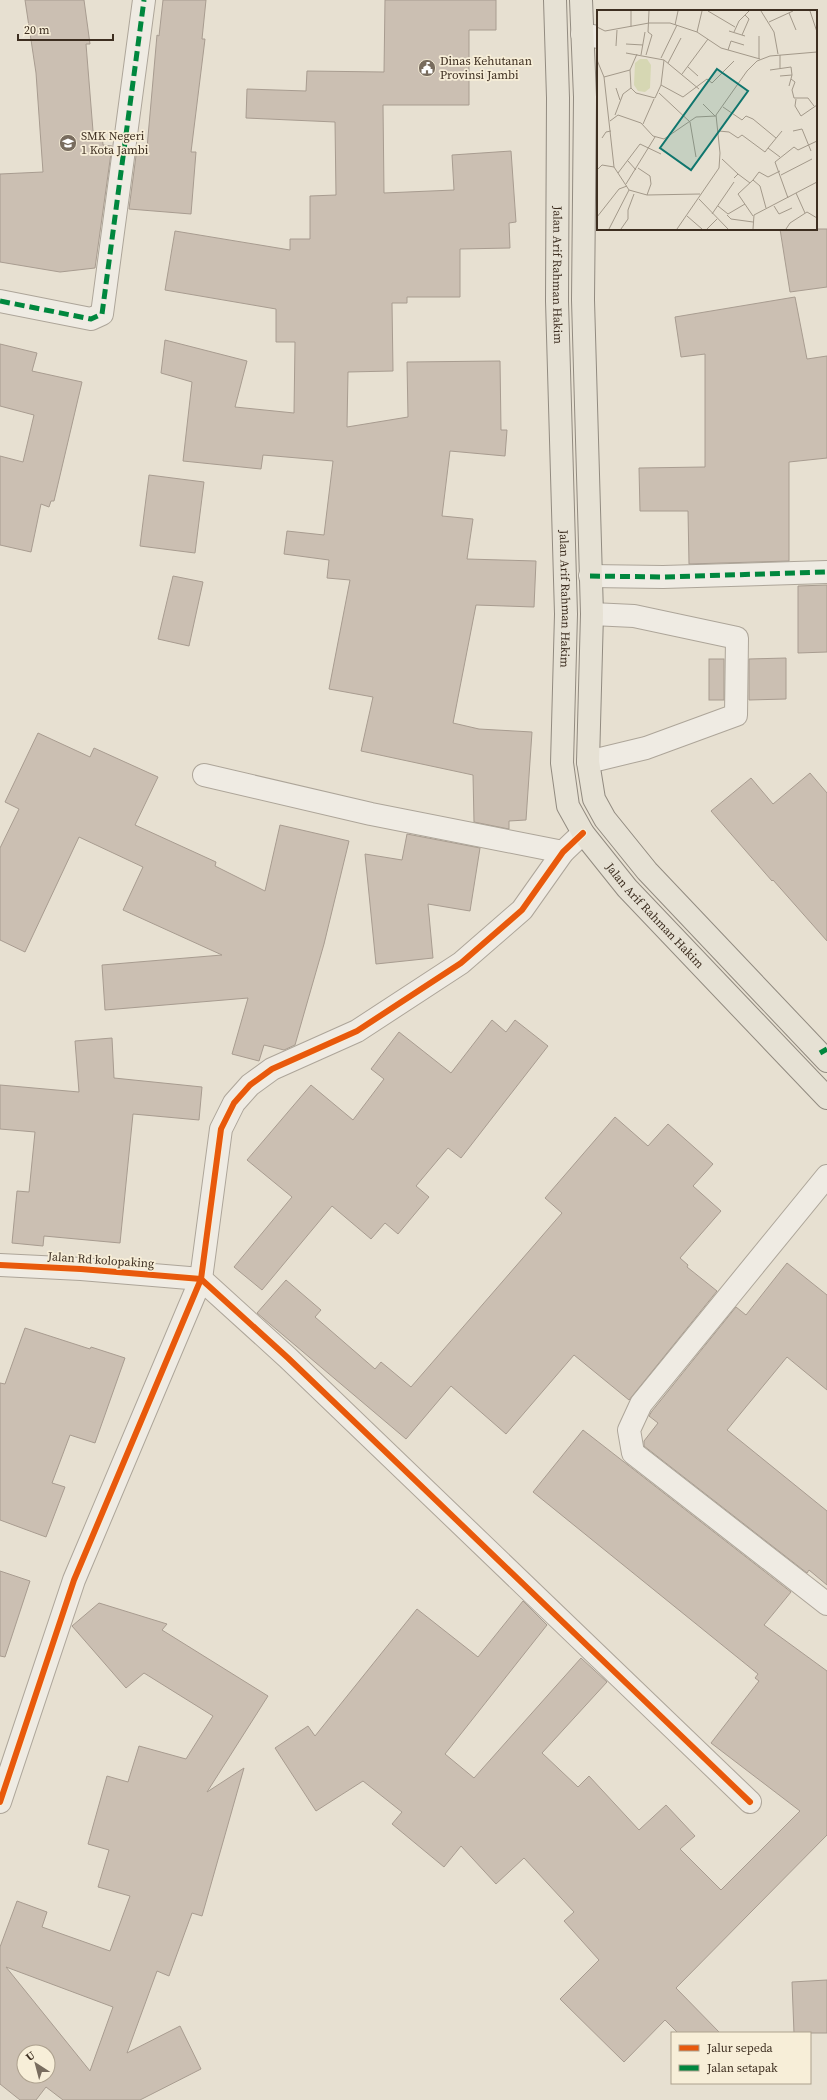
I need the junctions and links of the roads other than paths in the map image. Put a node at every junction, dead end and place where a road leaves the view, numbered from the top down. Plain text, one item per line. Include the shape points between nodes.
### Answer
1 (144, 0) edge
2 (555, 0) edge
3 (581, 0) edge
4 (590, 36) edge
5 (0, 301) edge
6 (827, 572) edge
7 (590, 576) junction
8 (566, 614) junction
9 (592, 614) junction
10 (588, 762) junction
11 (562, 763) junction
12 (204, 775) dead end
13 (583, 833) junction
14 (563, 852) junction
15 (825, 1054) edge
16 (827, 1098) edge
17 (827, 1176) edge
18 (0, 1265) edge
19 (201, 1279) junction
20 (827, 1604) edge
21 (0, 1802) edge
22 (750, 1802) dead end

1 - 5 street via 102,314 91,319
2 - 8 main road, Jalan Arif Rahman Hakim via 558,98 557,301
3 - 4 main road, Jalan Arif Rahman Hakim
4 - 7 main road, Jalan Arif Rahman Hakim via 584,97 583,300
6 - 7 street via 663,577
7 - 9 main road, Jalan Arif Rahman Hakim
8 - 9 main road
8 - 11 main road, Jalan Arif Rahman Hakim
9 - 10 main road, Jalan Arif Rahman Hakim
9 - 10 street via 634,616 737,638 736,715 646,748
10 - 11 main road
10 - 15 main road, Jalan Arif Rahman Hakim via 594,799 605,819 647,871
11 - 13 main road, Jalan Arif Rahman Hakim via 568,806
12 - 14 street via 371,814
13 - 14 street
13 - 16 main road, Jalan Arif Rahman Hakim via 627,888
14 - 19 street via 522,910 462,963 357,1032 272,1069 250,1085 234,1103 221,1129
17 - 20 street via 641,1404 629,1430 634,1453
18 - 19 street, Jalan Rd kolopaking via 81,1268
19 - 21 street via 74,1580
19 - 22 street via 288,1358

